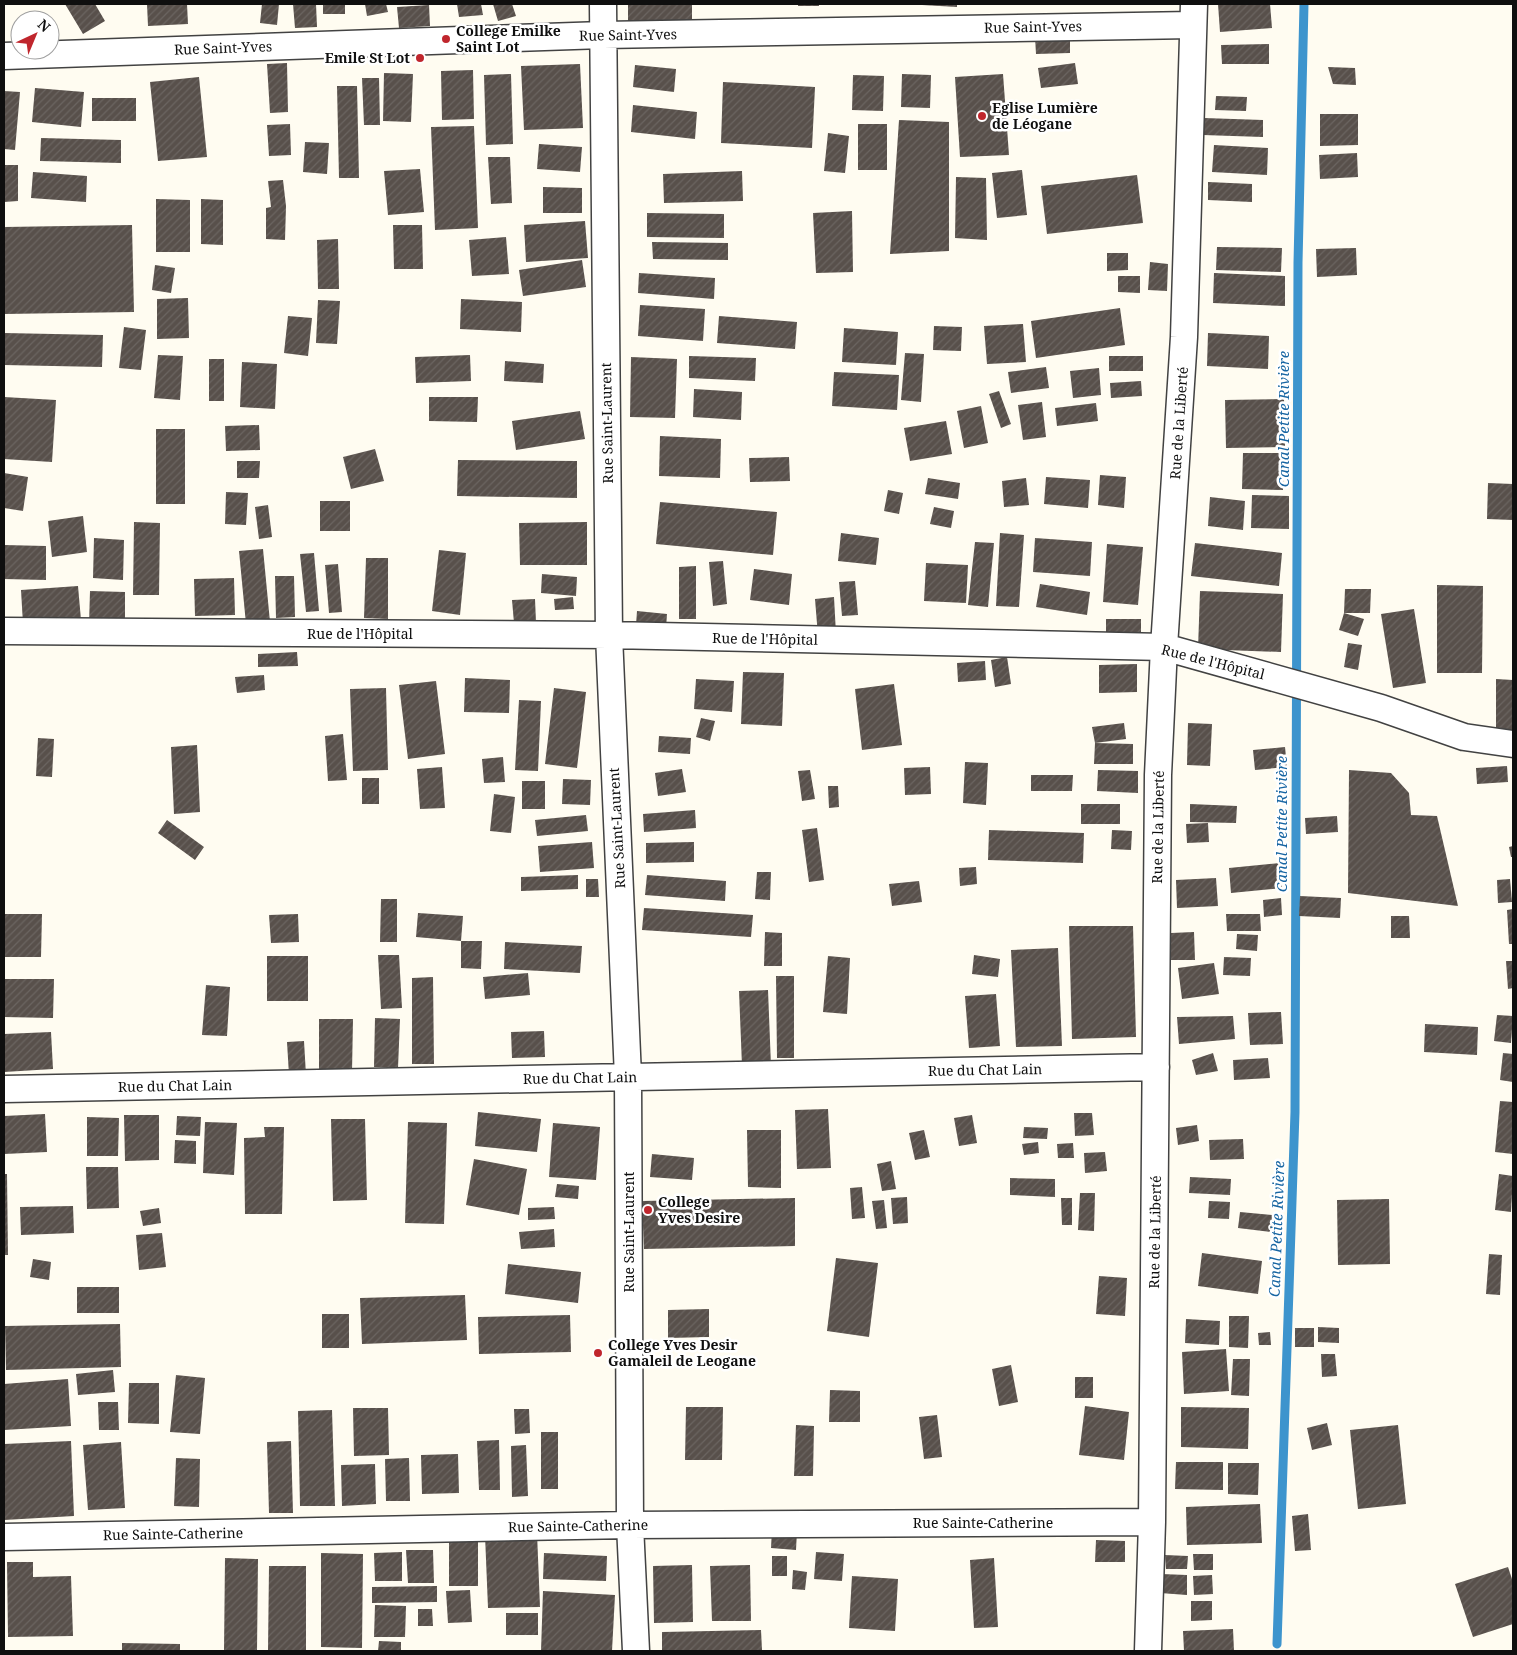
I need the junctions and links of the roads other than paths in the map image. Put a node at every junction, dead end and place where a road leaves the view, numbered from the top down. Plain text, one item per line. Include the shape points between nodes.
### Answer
1 (603, 4) edge
2 (1193, 14) edge
3 (603, 35) junction
4 (4, 56) edge
5 (4, 631) edge
6 (608, 635) junction
7 (1164, 647) junction
8 (1513, 744) edge
9 (1156, 1067) junction
10 (628, 1077) junction
11 (4, 1089) edge
12 (1152, 1522) junction
13 (630, 1525) junction
14 (4, 1537) edge
15 (636, 1651) edge
16 (1148, 1651) edge

1 - 3 street, Rue Saint-Laurent
2 - 3 street, Rue Saint-Yves
2 - 7 street, Rue de la Liberté via 1184,337
3 - 4 street, Rue Saint-Yves
3 - 6 street, Rue Saint-Laurent
5 - 6 street, Rue de l'Hôpital
6 - 7 street, Rue de l'Hôpital
6 - 10 street, Rue Saint-Laurent
7 - 8 street, Rue de l'Hôpital via 1381,708 1464,737
7 - 9 street, Rue de la Liberté via 1158,793
9 - 10 street, Rue du Chat Lain
9 - 12 street, Rue de la Liberté
10 - 11 street, Rue du Chat Lain
10 - 13 street, Rue Saint-Laurent
12 - 13 street, Rue Sainte-Catherine
12 - 16 street, Rue de la Liberté
13 - 14 street, Rue Sainte-Catherine
13 - 15 street, Rue Saint-Laurent

